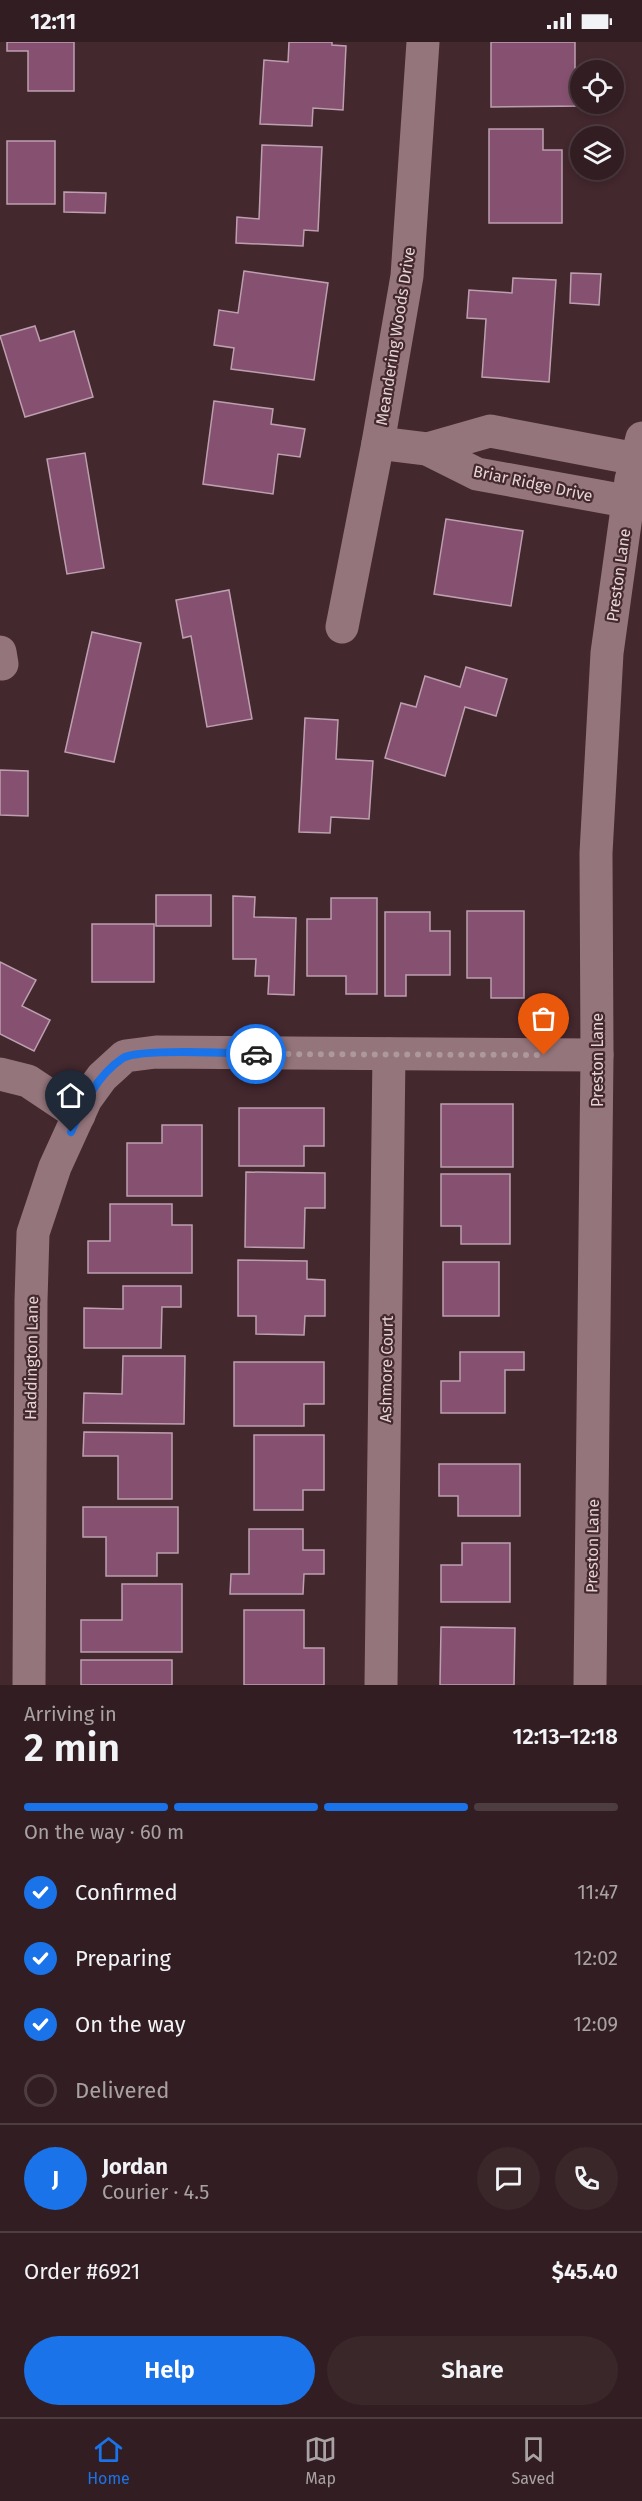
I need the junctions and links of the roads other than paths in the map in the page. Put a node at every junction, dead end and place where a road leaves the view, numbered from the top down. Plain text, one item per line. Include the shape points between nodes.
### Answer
1 (423, 42) edge
2 (378, 443) junction
3 (427, 449) junction
4 (640, 452) edge
5 (635, 503) edge
6 (342, 627) dead end
7 (389, 1053) junction
8 (597, 1055) junction
9 (0, 1074) edge
10 (79, 1115) junction
11 (29, 1685) edge
12 (381, 1685) edge
13 (590, 1685) edge

1 - 2 street, Meandering Woods Drive via 407,276
2 - 3 street, Briar Ridge Drive
2 - 6 street, Meandering Woods Drive
3 - 4 street, Briar Ridge Drive via 490,431
3 - 5 street, Briar Ridge Drive via 477,474
4 - 5 street, Preston Lane
5 - 8 street, Preston Lane via 607,653 596,853
7 - 8 street
7 - 10 street, Haddington Lane via 156,1052 125,1056 102,1077
7 - 12 street, Ashmore Court
8 - 13 street, Preston Lane
9 - 10 street via 28,1081
10 - 11 street, Haddington Lane via 55,1167 33,1233

